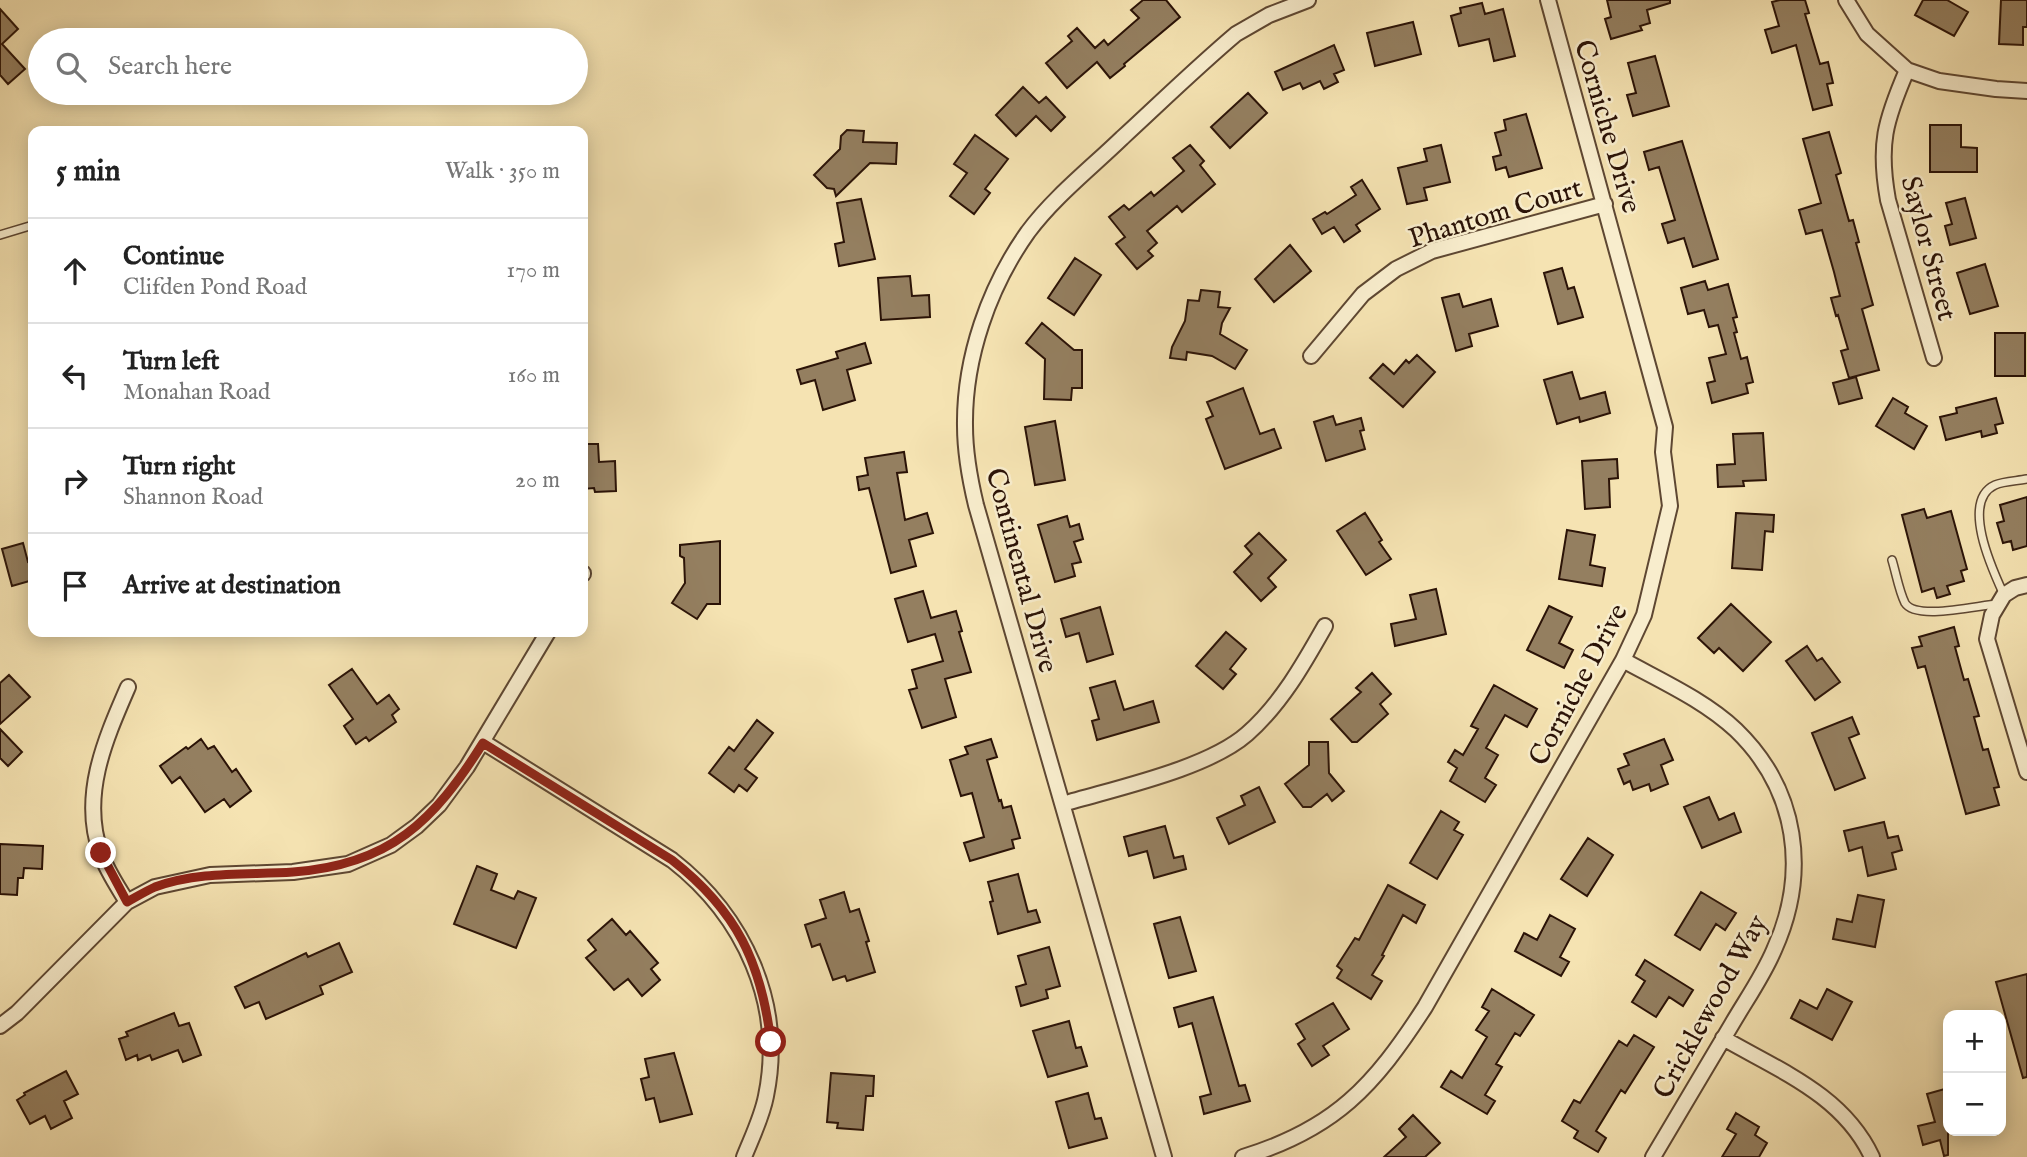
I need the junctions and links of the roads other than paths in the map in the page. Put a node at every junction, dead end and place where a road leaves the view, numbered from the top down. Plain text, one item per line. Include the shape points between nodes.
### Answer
1 (1308, 0) edge
2 (1548, 0) edge
3 (1846, 0) edge
4 (1907, 70) junction
5 (2027, 91) edge
6 (1605, 204) junction
7 (28, 226) edge
8 (0, 234) edge
9 (1311, 356) dead end
10 (1934, 358) dead end
11 (2027, 479) edge
12 (1892, 560) dead end
13 (2027, 585) edge
14 (2001, 600) junction
15 (1325, 626) dead end
16 (545, 637) edge
17 (1623, 660) junction
18 (128, 687) dead end
19 (483, 743) junction
20 (2027, 772) edge
21 (1063, 804) junction
22 (127, 902) junction
23 (0, 1026) edge
24 (1723, 1038) junction
25 (744, 1157) edge
26 (1164, 1157) edge
27 (1243, 1157) edge
28 (1653, 1157) edge
29 (1872, 1157) edge

1 - 21 street, Continental Drive via 1236,34 1055,201 1006,268 976,342 964,427 970,476
2 - 6 street, Corniche Drive
3 - 4 street via 1867,34
4 - 5 street via 1939,81
4 - 10 street, Saylor Street via 1884,130 1884,177
6 - 9 street, Phantom Court via 1432,251 1396,269 1363,294
6 - 17 street, Corniche Drive via 1665,427 1663,452 1670,506 1643,615
7 - 8 lane
11 - 14 lane via 1994,486 1983,495 1978,510
12 - 14 lane via 1906,604 1913,610 1931,613
13 - 14 street
14 - 20 street via 1987,639
15 - 21 street via 1297,676 1246,735 1209,758
16 - 19 street
17 - 24 street, Cricklewood Way via 1707,707 1737,731 1774,779 1791,829 1794,873 1785,923
17 - 27 street, Corniche Drive via 1425,1007 1390,1059 1342,1110 1283,1144
18 - 22 street via 96,769 93,799 101,853
19 - 22 street via 439,805 391,845 368,856 332,867 210,875 155,887
19 - 25 street via 672,860 696,878 730,920 758,972 771,1042 766,1098
21 - 26 street, Continental Drive
22 - 23 street
24 - 28 street, Cricklewood Way
24 - 29 street via 1836,1106 1853,1124

